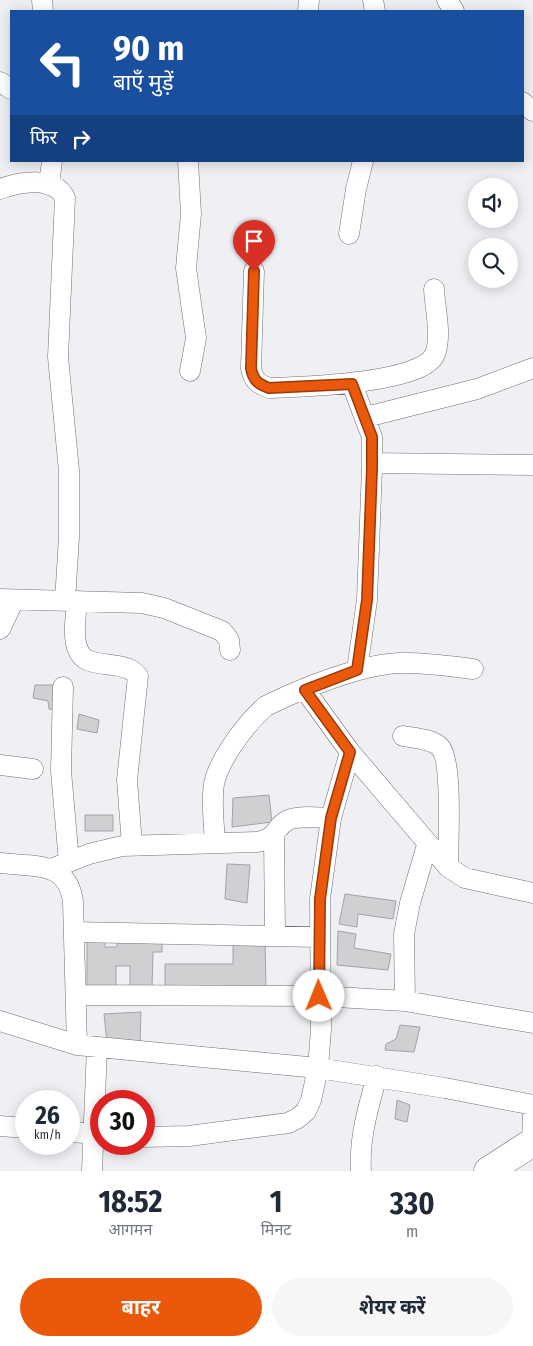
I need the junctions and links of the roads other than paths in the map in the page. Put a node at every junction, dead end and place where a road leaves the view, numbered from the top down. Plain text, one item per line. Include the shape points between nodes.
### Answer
1 (52, 162) edge
2 (188, 162) edge
3 (363, 162) edge
4 (49, 185) junction
5 (0, 189) edge
6 (349, 234) dead end
7 (254, 271) dead end
8 (434, 289) dead end
9 (533, 368) edge
10 (190, 371) dead end
11 (352, 384) junction
12 (366, 417) junction
13 (372, 463) junction
14 (533, 465) edge
15 (7, 600) edge
16 (71, 601) junction
17 (0, 629) edge
18 (230, 650) dead end
19 (473, 669) dead end
20 (357, 670) junction
21 (63, 687) dead end
22 (305, 690) junction
23 (403, 736) dead end
24 (350, 752) junction
25 (0, 765) edge
26 (33, 769) dead end
27 (331, 818) junction
28 (274, 836) junction
29 (215, 842) junction
30 (132, 845) junction
31 (427, 845) junction
32 (0, 864) edge
33 (60, 865) junction
34 (448, 867) junction
35 (533, 893) edge
36 (74, 932) junction
37 (275, 936) junction
38 (319, 937) junction
39 (76, 995) junction
40 (319, 996) junction
41 (405, 1001) junction
42 (0, 1021) edge
43 (533, 1023) edge
44 (77, 1045) junction
45 (97, 1047) junction
46 (318, 1068) junction
47 (377, 1076) junction
48 (97, 1090) edge
49 (533, 1105) edge
50 (533, 1115) edge
51 (0, 1126) edge
52 (15, 1127) edge
53 (155, 1137) edge
54 (533, 1144) edge
55 (94, 1155) edge
56 (92, 1171) edge
57 (361, 1171) edge
58 (488, 1171) edge

1 - 4 street
2 - 10 street via 191,206 186,268 196,338
3 - 6 street
4 - 5 street via 17,183
4 - 16 street via 62,190 66,210 58,357 69,471
7 - 11 street via 253,377 260,385 269,388
8 - 11 street via 438,340 434,356 428,363
9 - 12 street via 477,389
11 - 12 street
12 - 13 street via 372,437
13 - 14 street
13 - 20 street via 367,600
15 - 16 street
15 - 17 street
16 - 18 street via 142,603 164,608 222,630 229,640
16 - 30 street via 77,649 82,656 88,661 130,669 138,676 127,780
19 - 20 street via 399,663
20 - 22 street
21 - 33 street
22 - 24 street
22 - 29 street via 260,711 225,759 214,783
23 - 34 street via 431,742 443,752 448,790
24 - 27 street
24 - 31 street
25 - 26 street
27 - 28 street via 288,820
27 - 38 street via 320,899
28 - 29 street via 257,842
28 - 37 street
29 - 30 street
30 - 33 street via 106,849
31 - 34 street
31 - 41 street via 404,934
32 - 33 street
33 - 36 street via 60,872 72,892
34 - 35 street via 466,878
36 - 37 street
36 - 39 street
37 - 38 street
38 - 40 street
39 - 40 street
39 - 44 street
40 - 41 street
40 - 46 street
41 - 43 street
42 - 44 street
44 - 45 street
45 - 46 street
45 - 48 street
46 - 47 street
46 - 53 street via 306,1111 288,1123 189,1136
47 - 49 street
47 - 57 street via 364,1122
50 - 54 street
51 - 52 street
54 - 58 main road
55 - 56 street

